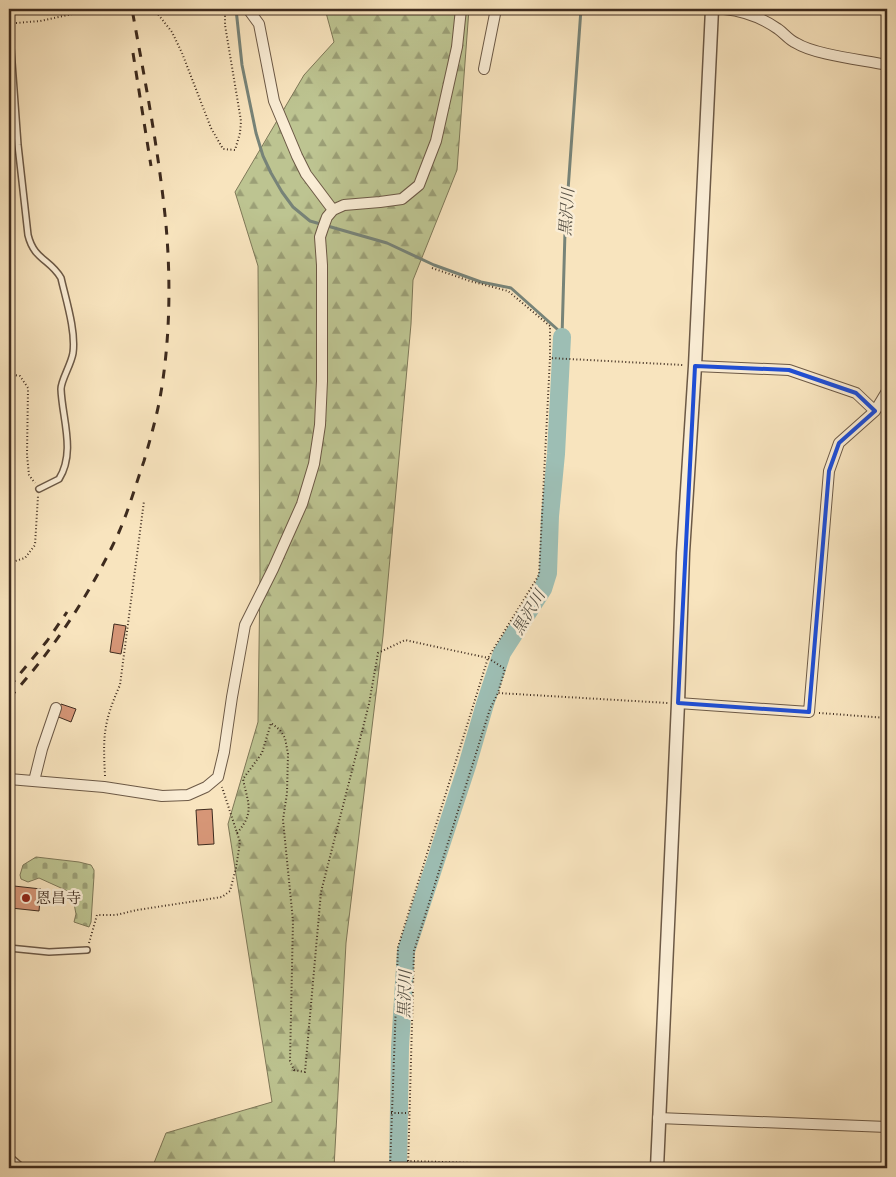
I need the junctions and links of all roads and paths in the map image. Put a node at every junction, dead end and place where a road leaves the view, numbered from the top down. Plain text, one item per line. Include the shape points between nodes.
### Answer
1 (96, 9) edge
2 (154, 9) edge
3 (226, 9) edge
4 (248, 9) edge
5 (461, 9) edge
6 (496, 9) edge
7 (712, 9) edge
8 (724, 9) edge
9 (9, 22) edge
10 (887, 65) edge
11 (484, 69) dead end
12 (334, 210) junction
13 (432, 268) dead end
14 (550, 358) junction
15 (695, 366) junction
16 (9, 374) edge
17 (887, 391) edge
18 (874, 411) junction
19 (39, 489) junction
20 (144, 501) dead end
21 (9, 563) edge
22 (488, 658) junction
23 (498, 694) junction
24 (678, 703) junction
25 (56, 708) dead end
26 (809, 712) junction
27 (887, 718) edge
28 (218, 777) junction
29 (9, 779) edge
30 (34, 781) junction
31 (104, 788) junction
32 (237, 832) junction
33 (9, 948) edge
34 (87, 950) joint
35 (393, 1113) junction
36 (410, 1113) junction
37 (658, 1118) junction
38 (887, 1127) edge
39 (9, 1156) edge
40 (407, 1161) junction
41 (23, 1168) edge
42 (390, 1168) edge
43 (408, 1168) edge
44 (646, 1168) edge
45 (656, 1168) edge

1 - 9 path via 40,21
2 - 3 path via 179,46 211,128 223,149 235,150 241,121 225,25
4 - 12 street via 259,24 274,101 297,156 306,174
5 - 12 street via 457,47 436,141 419,185 402,199 344,205
6 - 11 street
7 - 15 street
8 - 10 street via 754,14 806,47
9 - 19 lane via 18,145 30,245 36,254 56,269 61,278 74,343 70,366 61,387 68,447 66,464 59,479
12 - 28 street via 327,217 320,237 322,381 314,464 302,504 245,625
13 - 14 path via 508,291 531,308 550,326
14 - 15 path
14 - 22 path via 539,575
15 - 18 street via 789,370 856,393
15 - 24 street via 683,553
16 - 19 path via 20,376 28,388 29,475
17 - 18 street
18 - 26 street via 839,443 829,471
19 - 21 path via 35,544 25,558
20 - 31 path via 120,685 105,725
22 - 23 path via 505,669
22 - 32 path via 405,640 378,653 369,704 321,892 305,1072 294,1070 290,1061 293,921 283,820 288,754 286,738 270,723 262,753 243,779 250,813
22 - 35 path via 398,947
23 - 24 path
23 - 36 path via 490,709 414,951
24 - 26 street
24 - 37 street
25 - 30 street
26 - 27 path
28 - 31 street via 188,795 162,796
28 - 32 path
29 - 30 street
30 - 31 street
32 - 34 path via 240,842 230,891 222,897 97,915
33 - 34 lane via 49,952
35 - 36 path
35 - 42 path
36 - 40 path
37 - 38 street
37 - 45 street
39 - 41 lane
40 - 43 path
40 - 44 path

